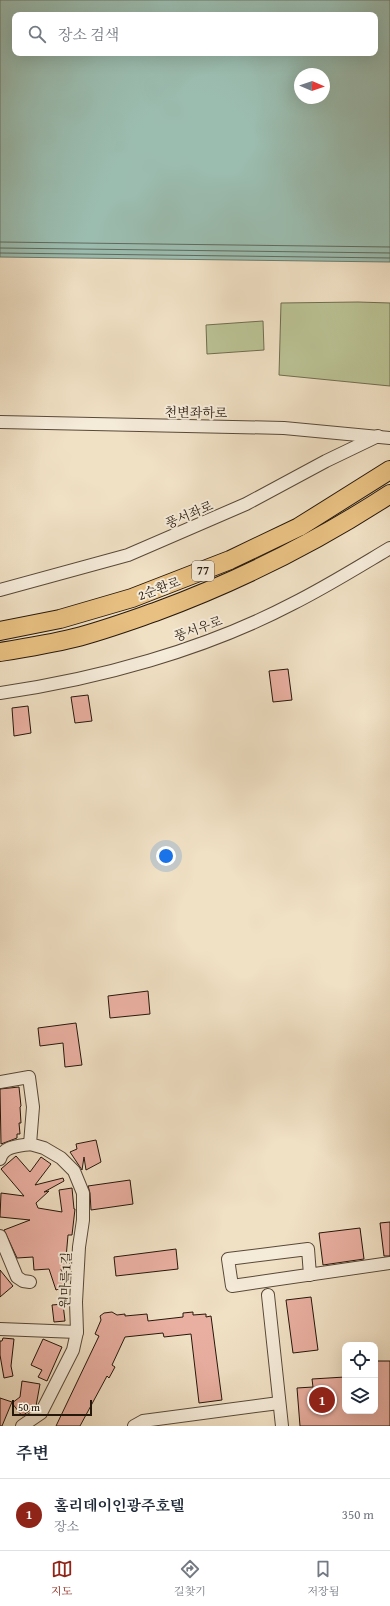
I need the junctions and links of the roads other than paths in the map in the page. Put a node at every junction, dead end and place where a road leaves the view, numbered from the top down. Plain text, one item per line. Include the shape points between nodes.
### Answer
1 (0, 422) edge
2 (384, 437) edge
3 (390, 470) edge
4 (390, 494) edge
5 (390, 548) edge
6 (0, 590) edge
7 (0, 631) edge
8 (0, 652) edge
9 (0, 693) edge
10 (0, 1082) edge
11 (30, 1144) junction
12 (0, 1159) edge
13 (0, 1236) edge
14 (390, 1263) edge
15 (310, 1275) junction
16 (30, 1282) dead end
17 (268, 1295) dead end
18 (0, 1329) edge
19 (77, 1332) junction
20 (279, 1403) junction
21 (22, 1426) edge
22 (134, 1426) edge
23 (282, 1426) edge

1 - 2 street, 천변좌하로 via 284,428
2 - 6 street, 풍서좌로 via 326,461 246,504 128,555
3 - 7 highway, 2순환로 / 77 via 299,527 230,560 132,598 60,619
4 - 8 highway, 2순환로 / 77 via 347,522 253,573 197,596 75,638
5 - 9 street, 풍서우로 via 292,604 216,638 135,665 50,686
10 - 11 street via 28,1077 33,1107
11 - 12 street via 9,1148 1,1154
11 - 19 street, 원마륵1길 via 44,1148 61,1158 74,1171 83,1193 76,1302
13 - 16 street via 17,1277
14 - 15 street
15 - 15 street via 232,1286 228,1259 308,1249
17 - 20 street
18 - 19 street
19 - 21 street, 원마륵1길 via 73,1350 41,1413
20 - 22 street via 143,1421
20 - 23 street

